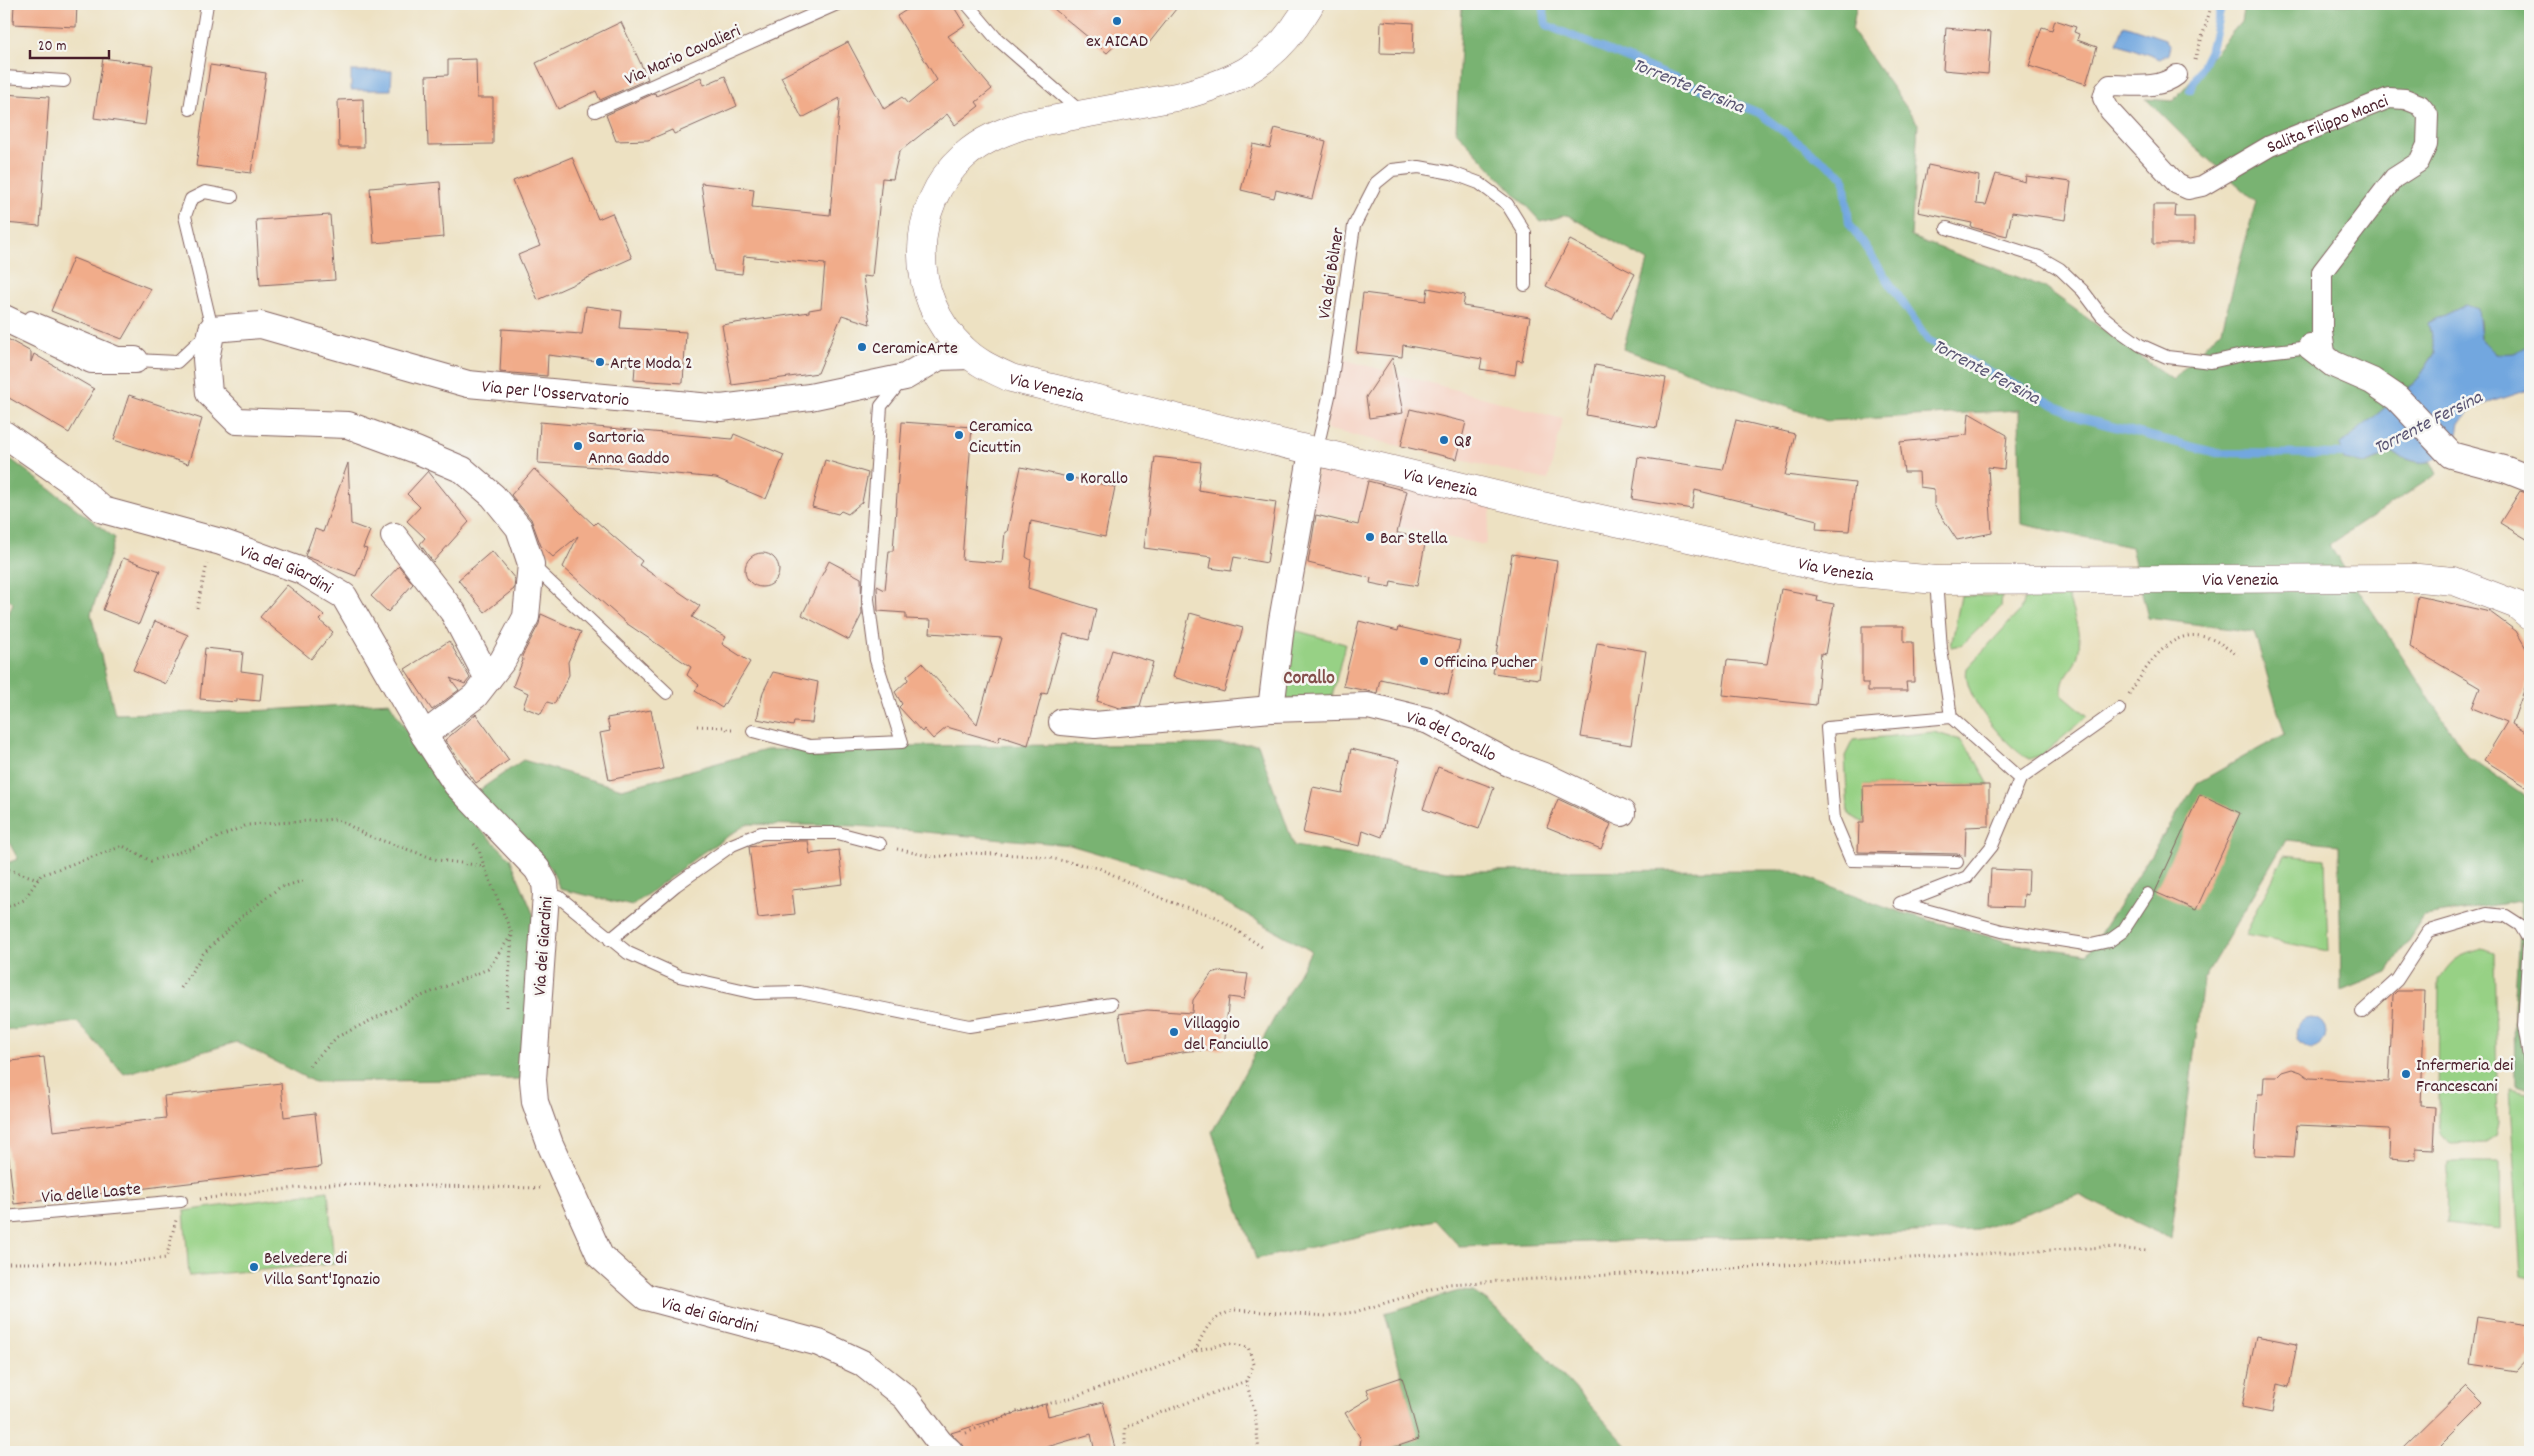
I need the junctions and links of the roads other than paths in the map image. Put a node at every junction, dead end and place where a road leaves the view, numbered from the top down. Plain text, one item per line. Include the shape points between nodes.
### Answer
1 (207, 4) edge
2 (837, 4) edge
3 (967, 4) edge
4 (1310, 4) edge
5 (2177, 75) dead end
6 (4, 77) edge
7 (64, 81) dead end
8 (190, 109) dead end
9 (595, 111) dead end
10 (1082, 113) junction
11 (232, 197) dead end
12 (1948, 228) dead end
13 (1525, 284) dead end
14 (31, 317) dead end
15 (4, 318) edge
16 (212, 329) junction
17 (2318, 353) junction
18 (971, 356) junction
19 (135, 360) junction
20 (905, 377) junction
21 (4, 434) edge
22 (1314, 452) junction
23 (2530, 479) edge
24 (394, 536) dead end
25 (531, 564) junction
26 (1936, 580) junction
27 (2530, 616) edge
28 (488, 679) junction
29 (668, 693) dead end
30 (2119, 708) road end
31 (1270, 709) junction
32 (1951, 718) junction
33 (1062, 722) dead end
34 (753, 731) road end
35 (424, 736) junction
36 (2020, 779) junction
37 (1622, 813) dead end
38 (880, 844) road end
39 (1957, 862) dead end
40 (546, 894) junction
41 (2147, 894) dead end
42 (610, 940) junction
43 (1111, 1004) dead end
44 (2362, 1012) dead end
45 (2530, 1063) edge
46 (180, 1201) road end
47 (4, 1217) edge
48 (945, 1448) edge

1 - 8 lane
2 - 9 lane, Via Mario Cavalieri
3 - 10 lane via 995,37
4 - 10 main road, Via Venezia via 1285,41 1247,72 1181,96
5 - 17 street, Salita Filippo Manci via 2169,82 2155,85 2110,85 2103,98 2110,111 2177,184 2188,189 2202,186 2270,146 2389,98 2405,99 2420,105 2428,115 2427,145 2419,162 2394,178 2322,272 2322,332
6 - 7 lane
10 - 18 main road, Via Venezia via 1000,133 964,156 936,192 923,231 925,284 941,323
11 - 16 lane via 205,192 191,199 185,216
12 - 17 lane via 2039,256 2060,269 2083,291 2100,315 2140,345 2167,357 2210,362 2247,354
13 - 22 lane, Via dei Bòlner via 1525,233 1507,204 1479,184 1452,173 1419,167 1392,170 1376,183 1354,226 1330,392
14 - 19 lane
15 - 19 street via 92,360
16 - 19 lane via 177,362
16 - 20 street, Via per l'Osservatorio via 261,325 468,384 688,406 721,408 810,397
16 - 25 street via 206,359 209,393 237,421 348,425 463,470 493,496 519,528
17 - 23 street via 2397,398 2451,455
18 - 20 street, Via per l'Osservatorio via 939,357
18 - 22 main road, Via Venezia via 1011,378
20 - 34 lane, Via per l'Osservatorio via 882,406 868,599 876,660 902,742 810,746
21 - 35 street, Via dei Giardini via 71,481 102,510 210,539 302,571 344,596
22 - 26 main road, Via Venezia via 1782,560 1839,571
22 - 31 street via 1281,626
24 - 28 street via 453,612
25 - 28 street via 526,617 503,660
25 - 29 lane
26 - 27 main road, Via Venezia via 2418,578 2463,584 2517,605
26 - 32 lane
28 - 35 street via 475,696
30 - 36 lane
31 - 33 street, Via del Corallo via 1095,725
31 - 37 street, Via del Corallo via 1368,706 1429,721 1509,763
32 - 36 lane
32 - 39 lane via 1827,728 1834,820 1851,860
35 - 40 street, Via dei Giardini via 456,784 537,869 545,883
36 - 41 lane via 1992,846 1967,877 1900,902 2002,931 2091,945 2110,941 2123,931
38 - 42 lane via 838,833 761,833 732,845 676,885
40 - 42 lane via 559,897
40 - 48 street, Via dei Giardini via 534,1056 535,1102 550,1144 600,1256 646,1297 820,1343 862,1363 905,1398
42 - 43 lane via 628,953 679,976 754,993 810,994 969,1026
44 - 45 lane via 2397,980 2428,930 2488,914 2506,916 2520,925 2529,940 2524,1026
46 - 47 lane, Via delle Laste

